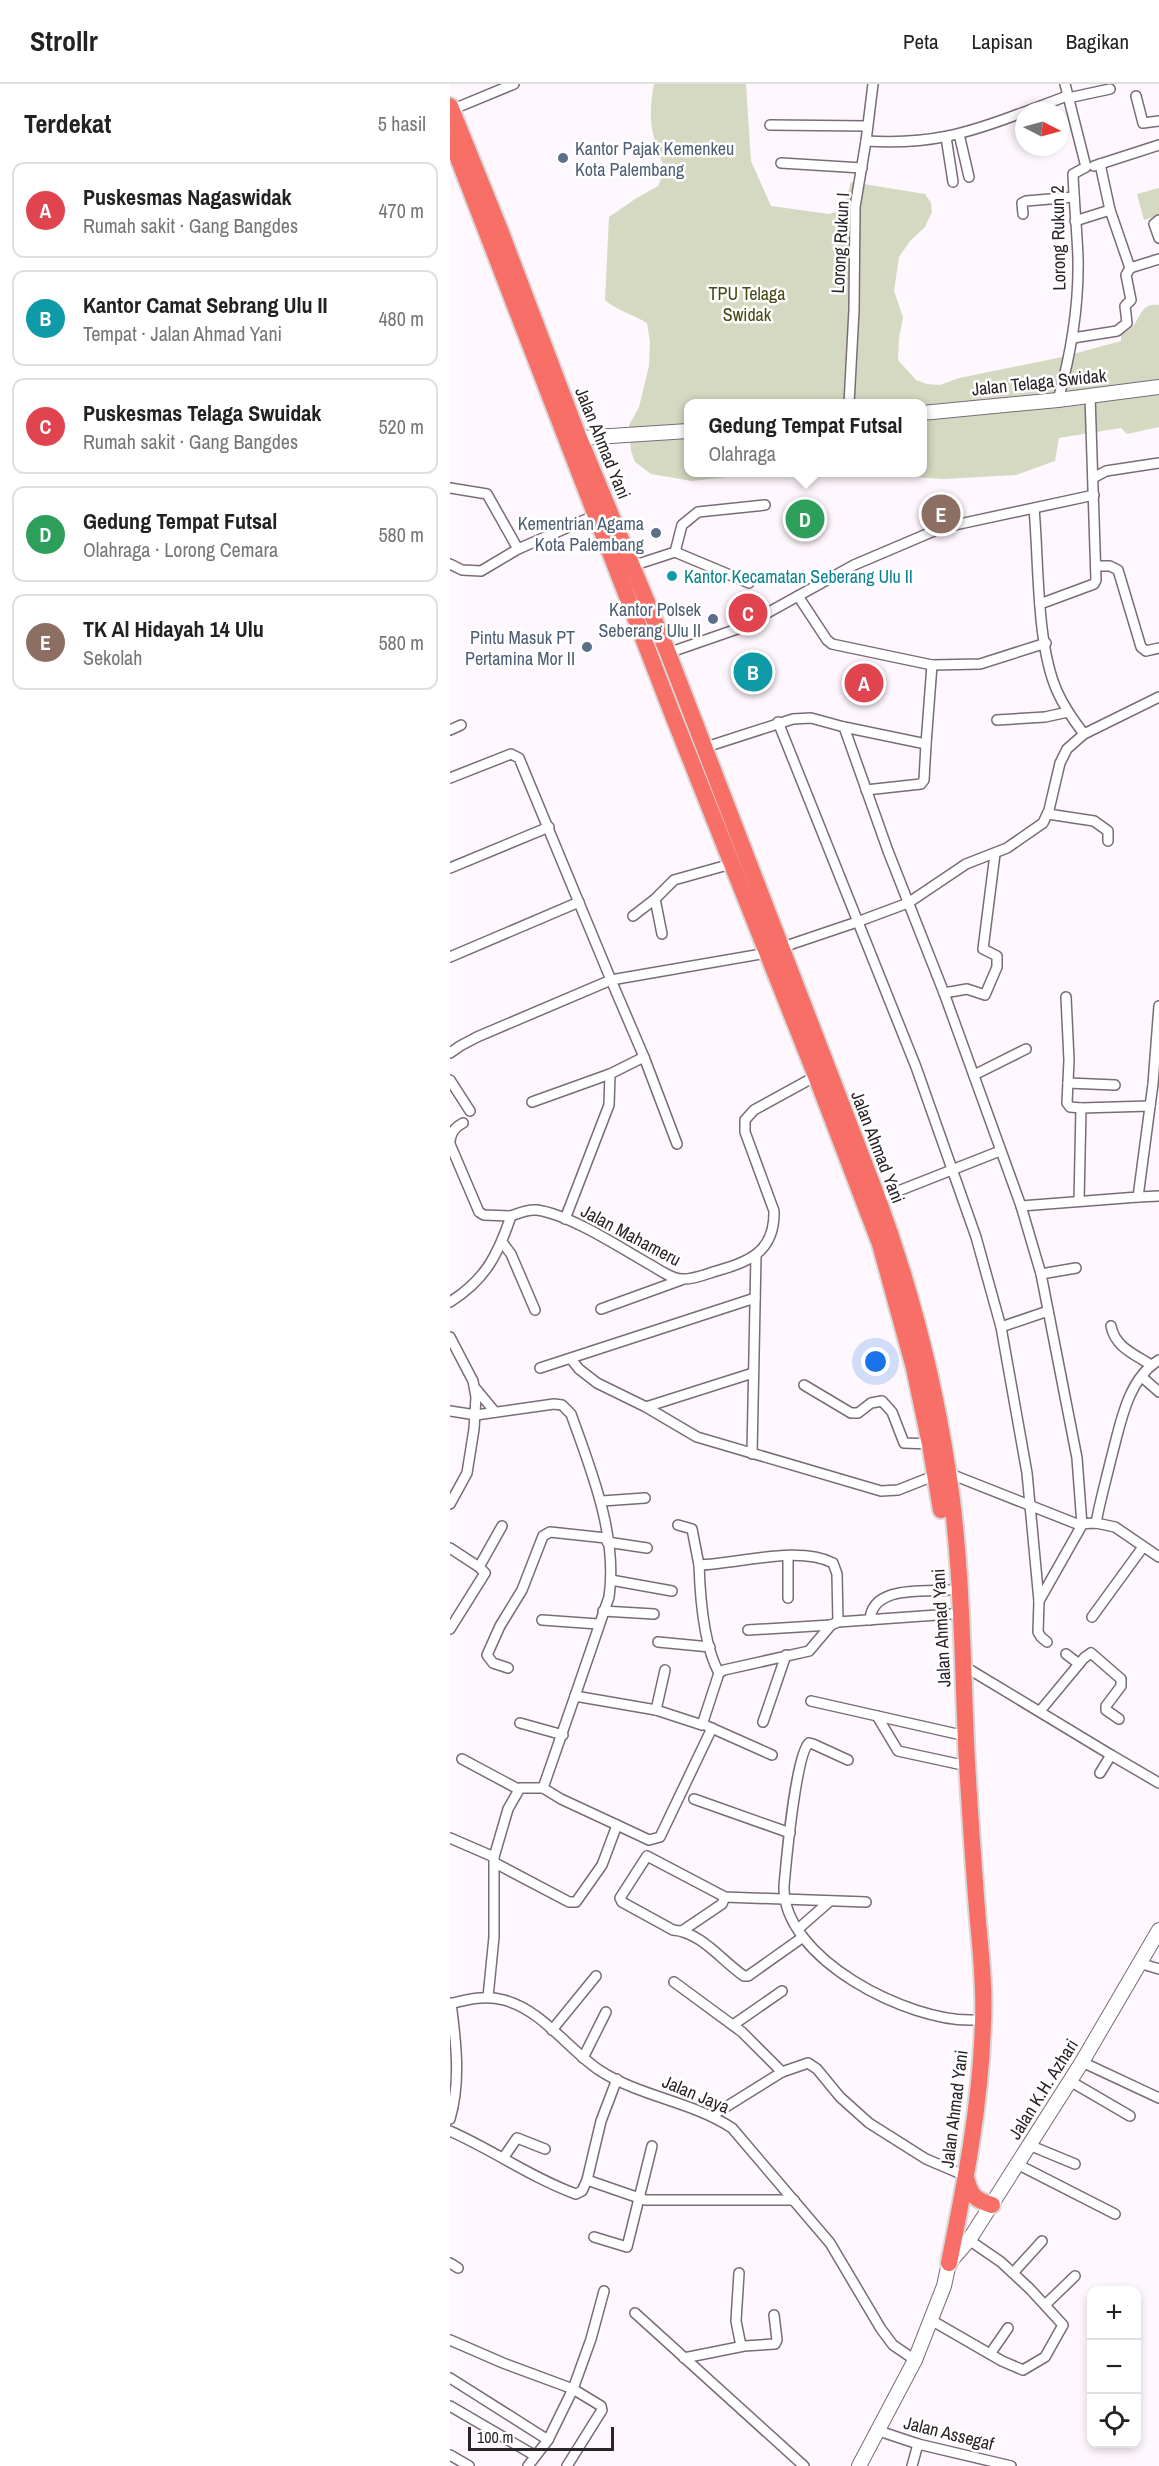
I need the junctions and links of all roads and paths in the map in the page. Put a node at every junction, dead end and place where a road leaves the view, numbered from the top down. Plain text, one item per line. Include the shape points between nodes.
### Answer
1 (514, 84) edge
2 (873, 84) edge
3 (1065, 84) edge
4 (1110, 89) dead end
5 (1136, 96) dead end
6 (1067, 97) junction
7 (1053, 102) edge
8 (451, 108) edge
9 (1015, 116) edge
10 (1159, 121) edge
11 (770, 125) dead end
12 (867, 126) junction
13 (959, 134) junction
14 (450, 137) edge
15 (946, 137) junction
16 (867, 141) junction
17 (1159, 145) edge
18 (781, 163) dead end
19 (1100, 164) junction
20 (1086, 167) junction
21 (862, 168) junction
22 (969, 177) dead end
23 (953, 182) dead end
24 (1074, 197) junction
25 (1110, 210) junction
26 (1023, 214) dead end
27 (1075, 220) junction
28 (1159, 220) edge
29 (1159, 238) edge
30 (1159, 259) edge
31 (1131, 268) junction
32 (1073, 338) junction
33 (1159, 387) edge
34 (1090, 396) junction
35 (849, 399) edge
36 (1058, 400) junction
37 (927, 413) edge
38 (684, 430) edge
39 (573, 439) junction
40 (1159, 463) edge
41 (1093, 477) junction
42 (450, 488) edge
43 (1094, 495) junction
44 (765, 506) dead end
45 (1034, 509) junction
46 (596, 515) junction
47 (518, 549) junction
48 (675, 552) junction
49 (632, 566) junction
50 (1096, 566) junction
51 (452, 568) edge
52 (749, 583) dead end
53 (798, 596) junction
54 (1040, 604) junction
55 (1046, 643) junction
56 (1159, 648) edge
57 (668, 653) junction
58 (932, 665) junction
59 (1159, 697) edge
60 (1068, 712) junction
61 (997, 720) dead end
62 (778, 722) junction
63 (461, 725) dead end
64 (843, 727) junction
65 (450, 730) edge
66 (1084, 734) junction
67 (926, 744) junction
68 (703, 748) junction
69 (450, 778) edge
70 (866, 790) junction
71 (1048, 814) junction
72 (549, 827) junction
73 (1108, 841) dead end
74 (995, 854) junction
75 (731, 864) junction
76 (450, 868) edge
77 (655, 899) junction
78 (579, 902) junction
79 (908, 903) junction
80 (633, 916) dead end
81 (857, 922) junction
82 (662, 934) dead end
83 (773, 950) junction
84 (450, 957) edge
85 (610, 980) junction
86 (944, 993) junction
87 (1066, 997) dead end
88 (1159, 1005) edge
89 (1026, 1049) dead end
90 (450, 1053) edge
91 (644, 1057) junction
92 (610, 1074) junction
93 (974, 1075) junction
94 (816, 1076) junction
95 (450, 1080) edge
96 (1068, 1083) junction
97 (1156, 1083) edge
98 (1115, 1085) dead end
99 (454, 1096) edge
100 (532, 1102) dead end
101 (1150, 1106) junction
102 (1081, 1108) junction
103 (470, 1111) dead end
104 (463, 1123) dead end
105 (450, 1142) edge
106 (677, 1144) dead end
107 (1000, 1151) junction
108 (953, 1168) junction
109 (1159, 1196) edge
110 (1138, 1197) junction
111 (878, 1199) junction
112 (1079, 1201) junction
113 (1021, 1206) junction
114 (511, 1216) junction
115 (565, 1220) junction
116 (502, 1242) junction
117 (756, 1255) junction
118 (1076, 1268) dead end
119 (1041, 1274) junction
120 (681, 1280) junction
121 (755, 1298) junction
122 (450, 1302) edge
123 (601, 1309) dead end
124 (535, 1310) dead end
125 (1048, 1311) junction
126 (1111, 1326) dead end
127 (1001, 1327) junction
128 (450, 1337) edge
129 (571, 1359) junction
130 (1155, 1362) edge
131 (540, 1368) dead end
132 (753, 1372) junction
133 (1142, 1377) junction
134 (804, 1385) dead end
135 (475, 1388) junction
136 (1159, 1392) edge
137 (646, 1407) junction
138 (450, 1412) edge
139 (495, 1412) junction
140 (476, 1415) junction
141 (930, 1444) junction
142 (752, 1454) junction
143 (942, 1474) junction
144 (645, 1498) dead end
145 (602, 1501) junction
146 (450, 1503) edge
147 (1031, 1507) junction
148 (1096, 1523) junction
149 (678, 1525) dead end
150 (1082, 1525) junction
151 (502, 1526) dead end
152 (607, 1540) junction
153 (1143, 1547) junction
154 (450, 1548) edge
155 (646, 1548) dead end
156 (788, 1556) junction
157 (1159, 1556) edge
158 (699, 1565) junction
159 (479, 1567) junction
160 (611, 1580) junction
161 (949, 1590) junction
162 (672, 1591) dead end
163 (788, 1598) dead end
164 (1039, 1601) junction
165 (603, 1611) junction
166 (654, 1614) dead end
167 (951, 1614) junction
168 (1092, 1617) dead end
169 (542, 1620) dead end
170 (870, 1620) junction
171 (598, 1624) junction
172 (834, 1624) junction
173 (450, 1629) edge
174 (747, 1630) dead end
175 (1047, 1641) dead end
176 (658, 1642) dead end
177 (710, 1647) junction
178 (1066, 1654) dead end
179 (786, 1656) junction
180 (1079, 1664) junction
181 (962, 1665) junction
182 (508, 1668) dead end
183 (665, 1670) dead end
184 (719, 1673) junction
185 (575, 1696) junction
186 (811, 1701) dead end
187 (656, 1710) junction
188 (1040, 1711) junction
189 (877, 1716) junction
190 (1119, 1719) dead end
191 (764, 1722) dead end
192 (520, 1723) dead end
193 (702, 1725) junction
194 (712, 1728) junction
195 (957, 1734) junction
196 (563, 1735) junction
197 (772, 1755) dead end
198 (1111, 1755) junction
199 (462, 1759) dead end
200 (849, 1760) dead end
201 (958, 1764) junction
202 (1100, 1773) dead end
203 (1159, 1783) edge
204 (543, 1788) junction
205 (518, 1790) junction
206 (694, 1799) dead end
207 (617, 1825) junction
208 (790, 1833) junction
209 (450, 1838) edge
210 (494, 1860) junction
211 (725, 1897) junction
212 (783, 1900) junction
213 (830, 1901) junction
214 (866, 1902) dead end
215 (682, 1930) junction
216 (1159, 1930) edge
217 (800, 1933) junction
218 (1138, 1963) junction
219 (1159, 1969) edge
220 (596, 1976) dead end
221 (674, 1982) dead end
222 (782, 1990) dead end
223 (488, 1997) junction
224 (451, 2004) edge
225 (606, 2012) dead end
226 (973, 2020) junction
227 (733, 2025) junction
228 (552, 2030) junction
229 (453, 2054) edge
230 (583, 2058) junction
231 (1082, 2062) junction
232 (782, 2072) junction
233 (616, 2079) junction
234 (1070, 2081) junction
235 (1159, 2098) edge
236 (713, 2115) junction
237 (1130, 2116) dead end
238 (450, 2118) edge
239 (450, 2131) edge
240 (1029, 2145) junction
241 (652, 2146) dead end
242 (545, 2149) dead end
243 (504, 2157) junction
244 (1017, 2164) junction
245 (1075, 2164) dead end
246 (961, 2174) junction
247 (587, 2180) junction
248 (640, 2198) junction
249 (794, 2200) junction
250 (992, 2205) junction
251 (1115, 2214) dead end
252 (594, 2238) dead end
253 (969, 2240) junction
254 (1042, 2241) dead end
255 (950, 2263) junction
256 (739, 2273) dead end
257 (1013, 2273) junction
258 (1075, 2276) dead end
259 (604, 2291) dead end
260 (1045, 2305) junction
261 (635, 2313) dead end
262 (774, 2315) dead end
263 (932, 2320) junction
264 (1008, 2328) dead end
265 (450, 2340) edge
266 (741, 2346) junction
267 (990, 2354) junction
268 (684, 2358) junction
269 (915, 2360) junction
270 (450, 2378) edge
271 (573, 2389) junction
272 (450, 2406) edge
273 (879, 2431) junction
274 (548, 2440) junction
275 (918, 2444) junction
276 (450, 2455) edge
277 (534, 2456) junction
278 (469, 2466) edge
279 (528, 2466) edge
280 (567, 2466) edge
281 (804, 2466) edge
282 (859, 2466) edge
283 (912, 2466) edge
284 (1011, 2466) edge

1 - 8 street
2 - 12 street, Lorong Rukun I
3 - 6 street, Lorong Rukun 2
4 - 6 street
5 - 10 street via 1143,123
6 - 7 street
6 - 20 street, Lorong Rukun 2
8 - 39 highway, Jalan Ahmad Yani
9 - 13 street
11 - 12 street
12 - 16 street, Lorong Rukun I
13 - 15 street
13 - 22 street
14 - 39 highway, Jalan Ahmad Yani
15 - 16 street via 900,143
15 - 23 street
16 - 21 street, Lorong Rukun I
17 - 19 street
18 - 21 street
19 - 20 street
19 - 25 street
20 - 24 street, Lorong Rukun 2 via 1074,173
21 - 35 street, Lorong Rukun I via 855,207
24 - 26 street via 1026,201
24 - 27 street, Lorong Rukun 2
25 - 27 street
25 - 31 street
27 - 32 street, Lorong Rukun 2 via 1078,259
28 - 29 street via 1154,223
30 - 31 street
31 - 32 street via 1126,275 1131,300 1125,307 1127,323 1117,331
32 - 36 street, Lorong Rukun 2
33 - 34 street, Jalan Telaga Swidak
34 - 36 street, Jalan Telaga Swidak
34 - 41 street
36 - 37 street, Jalan Telaga Swidak
38 - 39 street
39 - 46 highway, Jalan Ahmad Yani
39 - 49 highway, Jalan Ahmad Yani
40 - 41 street via 1106,471
41 - 43 street
42 - 47 street via 487,494
43 - 45 street
43 - 50 street
44 - 48 street via 698,512 682,525
45 - 53 street via 921,535
45 - 54 street
46 - 47 street
46 - 75 highway, Jalan Ahmad Yani
47 - 51 street via 481,571
48 - 49 street
48 - 52 street
49 - 57 highway, Jalan Ahmad Yani
50 - 54 street via 1094,584
50 - 56 street via 1118,570 1141,647 1146,651
53 - 57 street via 740,628
53 - 58 street via 832,644
54 - 55 street
55 - 58 street via 980,664
55 - 60 street via 1053,679
57 - 68 highway, Jalan Ahmad Yani
58 - 67 street
59 - 66 street
60 - 61 street
60 - 66 street
62 - 64 street via 802,718
62 - 68 street
62 - 81 street
63 - 65 street
64 - 67 street
64 - 70 street
66 - 71 street via 1062,755
67 - 70 street via 921,784
68 - 83 highway, Jalan Ahmad Yani
69 - 72 street via 515,755
70 - 79 street
71 - 73 street via 1098,823 1108,831
71 - 74 street via 1043,822
72 - 76 street
72 - 78 street
74 - 79 street via 966,864
74 - 86 street via 983,949 997,956 997,967 985,995 967,989
75 - 77 street via 674,880
75 - 83 highway, Jalan Ahmad Yani
77 - 80 street
77 - 82 street
78 - 84 street
78 - 85 street
79 - 81 street
79 - 86 street
81 - 83 street
81 - 108 street
83 - 85 street
83 - 94 highway, Jalan Ahmad Yani
83 - 111 highway, Jalan Ahmad Yani
85 - 90 street
85 - 91 street
86 - 93 street
87 - 96 street
88 - 97 street
89 - 93 street
91 - 92 street
91 - 106 street
92 - 100 street
92 - 115 street via 609,1105
93 - 107 street
94 - 117 street via 754,1110 745,1120 745,1132 775,1222 770,1240
94 - 141 highway, Jalan Ahmad Yani via 880,1244
95 - 99 street
96 - 98 street
96 - 102 street via 1067,1105
97 - 101 street
99 - 103 street
101 - 102 street
101 - 110 street
102 - 112 street
104 - 105 street via 451,1134
105 - 114 street, Jalan Mahameru via 479,1212
107 - 108 street
107 - 113 street
108 - 111 street
108 - 127 street
109 - 110 street
110 - 112 street
111 - 143 highway, Jalan Ahmad Yani via 920,1333
112 - 113 street
113 - 119 street
114 - 115 street, Jalan Mahameru via 538,1210
114 - 116 street
115 - 120 street, Jalan Mahameru
116 - 122 street via 473,1287
116 - 124 street
117 - 120 street, Jalan Mahameru via 738,1265
117 - 121 street
118 - 119 street
119 - 125 street
120 - 123 street
121 - 129 street
121 - 132 street
125 - 127 street
125 - 150 street via 1077,1458
126 - 130 street via 1119,1344
127 - 147 street
128 - 135 street
129 - 131 street
129 - 137 street via 597,1383
130 - 133 street
132 - 137 street
132 - 142 street
133 - 136 street
133 - 148 street via 1120,1420
134 - 141 street via 855,1413 882,1401 892,1412 904,1443
135 - 139 street
135 - 140 street
137 - 142 street via 697,1437
138 - 140 street
139 - 140 street
139 - 145 street via 562,1405 572,1414
140 - 146 street via 467,1473
141 - 143 highway, Jalan Ahmad Yani
142 - 143 street via 881,1491 898,1490
143 - 147 street
143 - 161 highway, Jalan Ahmad Yani
143 - 181 highway, Jalan Ahmad Yani via 957,1553
144 - 145 street
145 - 152 street
147 - 150 street
147 - 164 street
148 - 150 street
148 - 153 street via 1115,1527
149 - 158 street via 689,1527 694,1533
150 - 164 street
151 - 159 street
152 - 155 street
152 - 160 street
152 - 182 street via 550,1532 543,1536 522,1590 487,1655 493,1663
153 - 157 street
153 - 168 street
154 - 159 street
156 - 158 street
156 - 163 street
156 - 172 street via 824,1558 833,1563 837,1574
158 - 177 street
159 - 173 street via 484,1576
160 - 162 street
160 - 165 street
161 - 167 highway, Jalan Ahmad Yani
161 - 170 street via 885,1597 873,1607
164 - 175 street via 1038,1632
165 - 166 street
165 - 171 street
167 - 170 street
167 - 195 highway, Jalan Ahmad Yani
169 - 171 street
170 - 172 street
171 - 185 street
172 - 174 street
172 - 179 street via 813,1649
176 - 177 street
177 - 184 street
178 - 180 street
179 - 184 street via 730,1667
179 - 191 street
180 - 188 street
180 - 190 street via 1090,1653 1122,1679 1106,1706
181 - 188 street
181 - 246 highway, Jalan Ahmad Yani via 984,2022
183 - 187 street
184 - 193 street
185 - 187 street
185 - 196 street
186 - 189 street
187 - 193 street
188 - 198 street
189 - 195 street
189 - 201 street via 898,1750
192 - 196 street
193 - 194 street
194 - 197 street
194 - 207 street via 660,1837 649,1840
195 - 201 highway, Jalan Ahmad Yani
196 - 204 street
198 - 202 street
198 - 203 street
199 - 205 street
200 - 208 street via 813,1744 806,1746
201 - 226 highway, Jalan Ahmad Yani
204 - 205 street via 526,1786
204 - 207 street
205 - 210 street via 508,1809
206 - 208 street
207 - 210 street via 602,1864 576,1902 569,1902
208 - 212 street
209 - 210 street
210 - 223 street via 494,1937
211 - 212 street
211 - 215 street via 722,1904
211 - 215 street via 645,1856 621,1900 673,1930
212 - 213 street
212 - 217 street
213 - 214 street
213 - 217 street
215 - 217 street via 746,1977
216 - 218 street, Jalan K.H. Azhari
217 - 226 street via 828,1963 873,1993 916,2012
218 - 219 street
218 - 231 street, Jalan K.H. Azhari
220 - 228 street
221 - 227 street
222 - 227 street
223 - 224 street, Jalan Jaya
223 - 228 street, Jalan Jaya via 518,2005
224 - 229 street
225 - 230 street
226 - 246 highway, Jalan Ahmad Yani
227 - 232 street
228 - 230 street, Jalan Jaya
229 - 238 street via 455,2102
230 - 233 street, Jalan Jaya
231 - 234 street, Jalan K.H. Azhari
231 - 235 street
232 - 236 street
232 - 246 street via 808,2063 869,2123 926,2159
233 - 236 street, Jalan Jaya
233 - 247 street
234 - 237 street
234 - 240 street, Jalan K.H. Azhari
236 - 249 street, Jalan Jaya via 732,2128
239 - 243 street
240 - 244 street, Jalan K.H. Azhari
240 - 245 street
241 - 248 street
242 - 243 street via 517,2138
243 - 247 street via 576,2194
244 - 250 street, Jalan K.H. Azhari
244 - 251 street
246 - 250 highway via 975,2199
246 - 255 highway, Jalan Ahmad Yani
247 - 248 street
248 - 249 street
248 - 252 street via 627,2247
249 - 269 street, Jalan Jaya via 830,2243 881,2330 893,2345
250 - 253 street, Jalan K.H. Azhari
253 - 255 street, Jalan K.H. Azhari
253 - 257 street
254 - 257 street
255 - 263 street, Jalan Ahmad Yani
256 - 266 street via 736,2321
257 - 260 street
258 - 260 street
259 - 271 street
260 - 267 street via 1063,2325 1045,2357 1023,2370
261 - 268 street
262 - 266 street via 777,2343
263 - 267 street
263 - 269 street, Jalan Ahmad Yani
264 - 267 street
265 - 271 street
266 - 268 street
268 - 281 street
269 - 273 street, Jalan Ahmad Yani
270 - 274 street
271 - 274 street
271 - 280 street via 602,2410
272 - 277 street
273 - 275 street, Jalan Assegaf
273 - 282 street, Jalan Ahmad Yani
274 - 277 street
275 - 283 street
275 - 284 street, Jalan Assegaf
276 - 278 street
277 - 279 street

